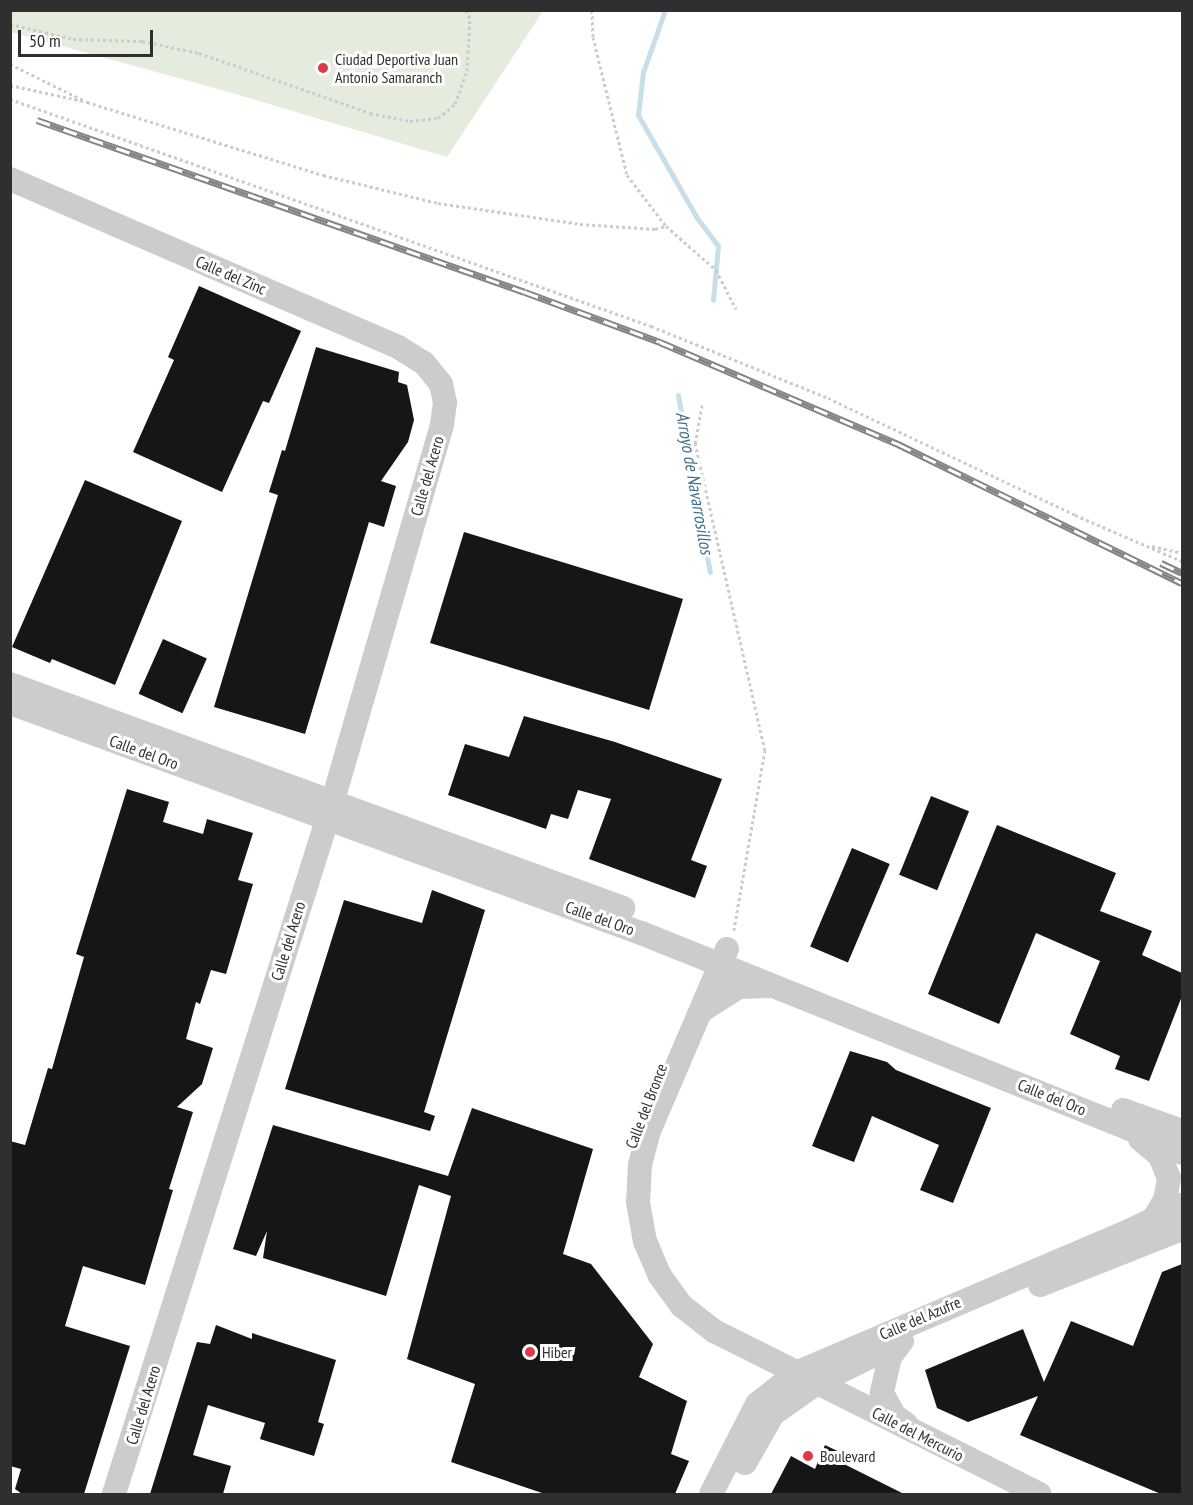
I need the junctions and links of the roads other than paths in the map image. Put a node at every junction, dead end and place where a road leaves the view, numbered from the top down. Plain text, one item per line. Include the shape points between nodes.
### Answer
1 (10, 179) edge
2 (441, 384) joint
3 (10, 684) edge
4 (10, 703) edge
5 (330, 810) junction
6 (717, 954) junction
7 (777, 986) junction
8 (701, 1011) junction
9 (1130, 1129) junction
10 (1182, 1131) edge
11 (1182, 1153) edge
12 (1182, 1205) edge
13 (1154, 1218) junction
14 (1182, 1229) edge
15 (902, 1341) junction
16 (800, 1382) junction
17 (922, 1437) junction
18 (114, 1494) edge
19 (711, 1494) edge
20 (728, 1494) edge
21 (1009, 1494) edge
22 (1039, 1494) edge

1 - 2 street, Calle del Zinc via 398,347 424,363
2 - 5 street, Calle del Acero via 445,403 442,425
3 - 5 street, Calle del Oro
4 - 5 street, Calle del Oro
5 - 6 street, Calle del Oro
5 - 18 street, Calle del Acero
6 - 7 street, Calle del Oro
6 - 8 street, Calle del Bronce
6 - 10 street, Calle del Oro
6 - 16 street, Calle del Bronce via 634,1127 625,1163 623,1204 630,1245 647,1284 671,1317 706,1344
7 - 8 street via 739,987
7 - 9 street, Calle del Oro
8 - 16 street, Calle del Bronce via 649,1131 640,1165 638,1202 645,1241 660,1276 682,1306 714,1331
9 - 11 street, Calle del Oro
9 - 13 street via 1160,1156 1168,1178 1165,1200
12 - 13 street, Calle del Azufre
13 - 16 street, Calle del Azufre
14 - 15 street, Calle del Azufre
15 - 16 street, Calle del Azufre
15 - 17 street via 890,1357 882,1393 895,1416
16 - 17 street, Calle del Mercurio
16 - 19 street, Calle del Azufre via 757,1404
16 - 20 street, Calle del Azufre via 773,1414
16 - 21 street, Calle del Mercurio
17 - 22 street, Calle del Mercurio

